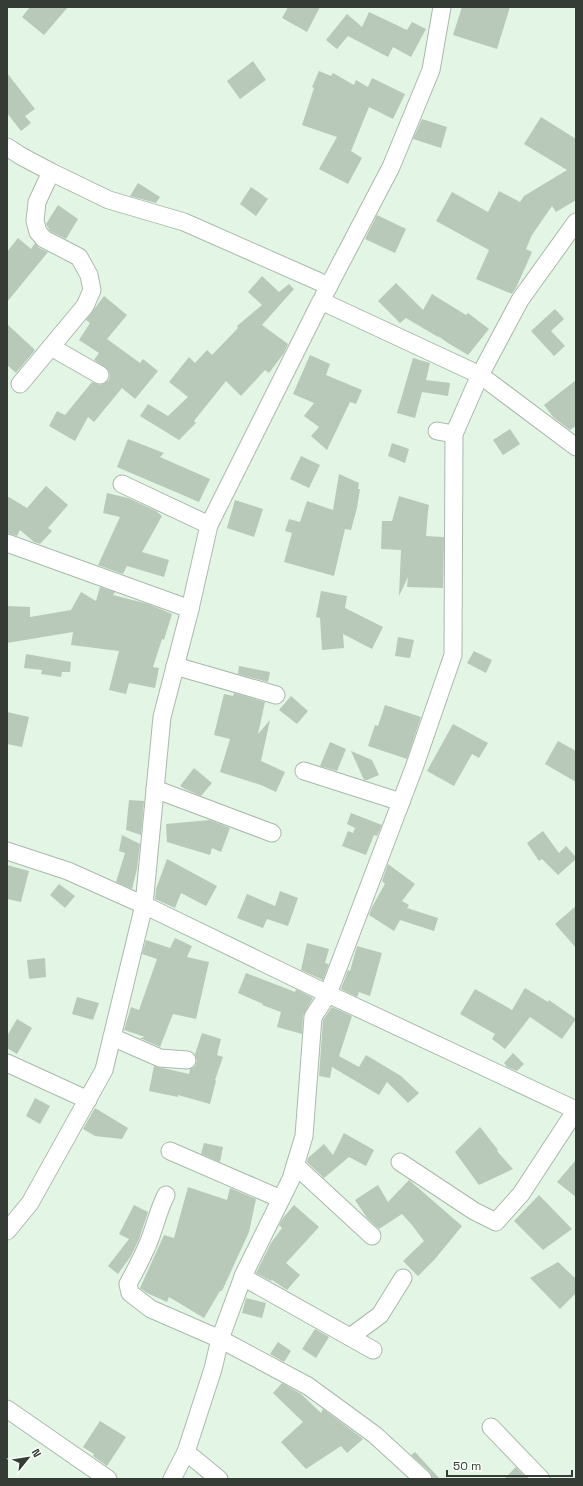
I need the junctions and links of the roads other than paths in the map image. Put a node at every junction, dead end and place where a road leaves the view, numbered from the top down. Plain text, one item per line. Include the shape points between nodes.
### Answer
1 (442, 7) edge
2 (7, 147) edge
3 (51, 172) junction
4 (576, 222) edge
5 (329, 286) junction
6 (321, 301) junction
7 (51, 347) junction
8 (100, 375) dead end
9 (480, 375) junction
10 (20, 384) dead end
11 (576, 447) edge
12 (122, 484) dead end
13 (209, 525) junction
14 (7, 543) edge
15 (190, 609) junction
16 (175, 666) junction
17 (276, 695) dead end
18 (304, 771) dead end
19 (155, 789) junction
20 (401, 802) junction
21 (272, 833) dead end
22 (7, 852) edge
23 (144, 905) junction
24 (328, 994) junction
25 (112, 1037) junction
26 (187, 1060) dead end
27 (7, 1063) edge
28 (88, 1100) junction
29 (576, 1110) edge
30 (170, 1151) dead end
31 (400, 1162) dead end
32 (295, 1166) junction
33 (166, 1195) dead end
34 (281, 1199) junction
35 (10, 1223) edge
36 (372, 1236) dead end
37 (243, 1277) junction
38 (403, 1278) dead end
39 (350, 1337) junction
40 (220, 1339) junction
41 (373, 1350) dead end
42 (7, 1408) edge
43 (491, 1427) dead end
44 (186, 1452) junction
45 (108, 1479) edge
46 (172, 1479) edge
47 (219, 1479) edge
48 (423, 1479) edge
49 (541, 1479) edge

1 - 5 street via 428,77 391,168
2 - 3 street
3 - 5 street via 109,200 184,222
3 - 7 street via 38,202 35,221 38,232 44,239 79,257 89,275 92,290 85,306
4 - 9 street via 520,300
5 - 6 street
6 - 9 street
6 - 13 street
7 - 8 street
7 - 10 street
9 - 11 street
9 - 20 street via 446,433 452,655
12 - 13 street
13 - 15 street
14 - 15 street
15 - 16 street
16 - 17 street
16 - 19 street via 162,717
18 - 20 street
19 - 21 street
19 - 23 street
20 - 24 street
22 - 23 street via 68,871
23 - 24 street
23 - 25 street
24 - 29 street
24 - 32 street via 313,1017 304,1136
25 - 26 street via 160,1058
25 - 28 street via 104,1070
27 - 28 street
28 - 35 street via 30,1203
29 - 31 street via 521,1194 496,1222 474,1211
30 - 34 street
32 - 34 street
32 - 36 street
33 - 40 street via 146,1249 128,1284 130,1293 151,1309
34 - 37 street
37 - 39 street
37 - 40 street
38 - 39 street via 380,1315
39 - 41 street
40 - 44 street
40 - 48 street via 308,1386 374,1435
42 - 45 street
43 - 49 street
44 - 46 street
44 - 47 street

